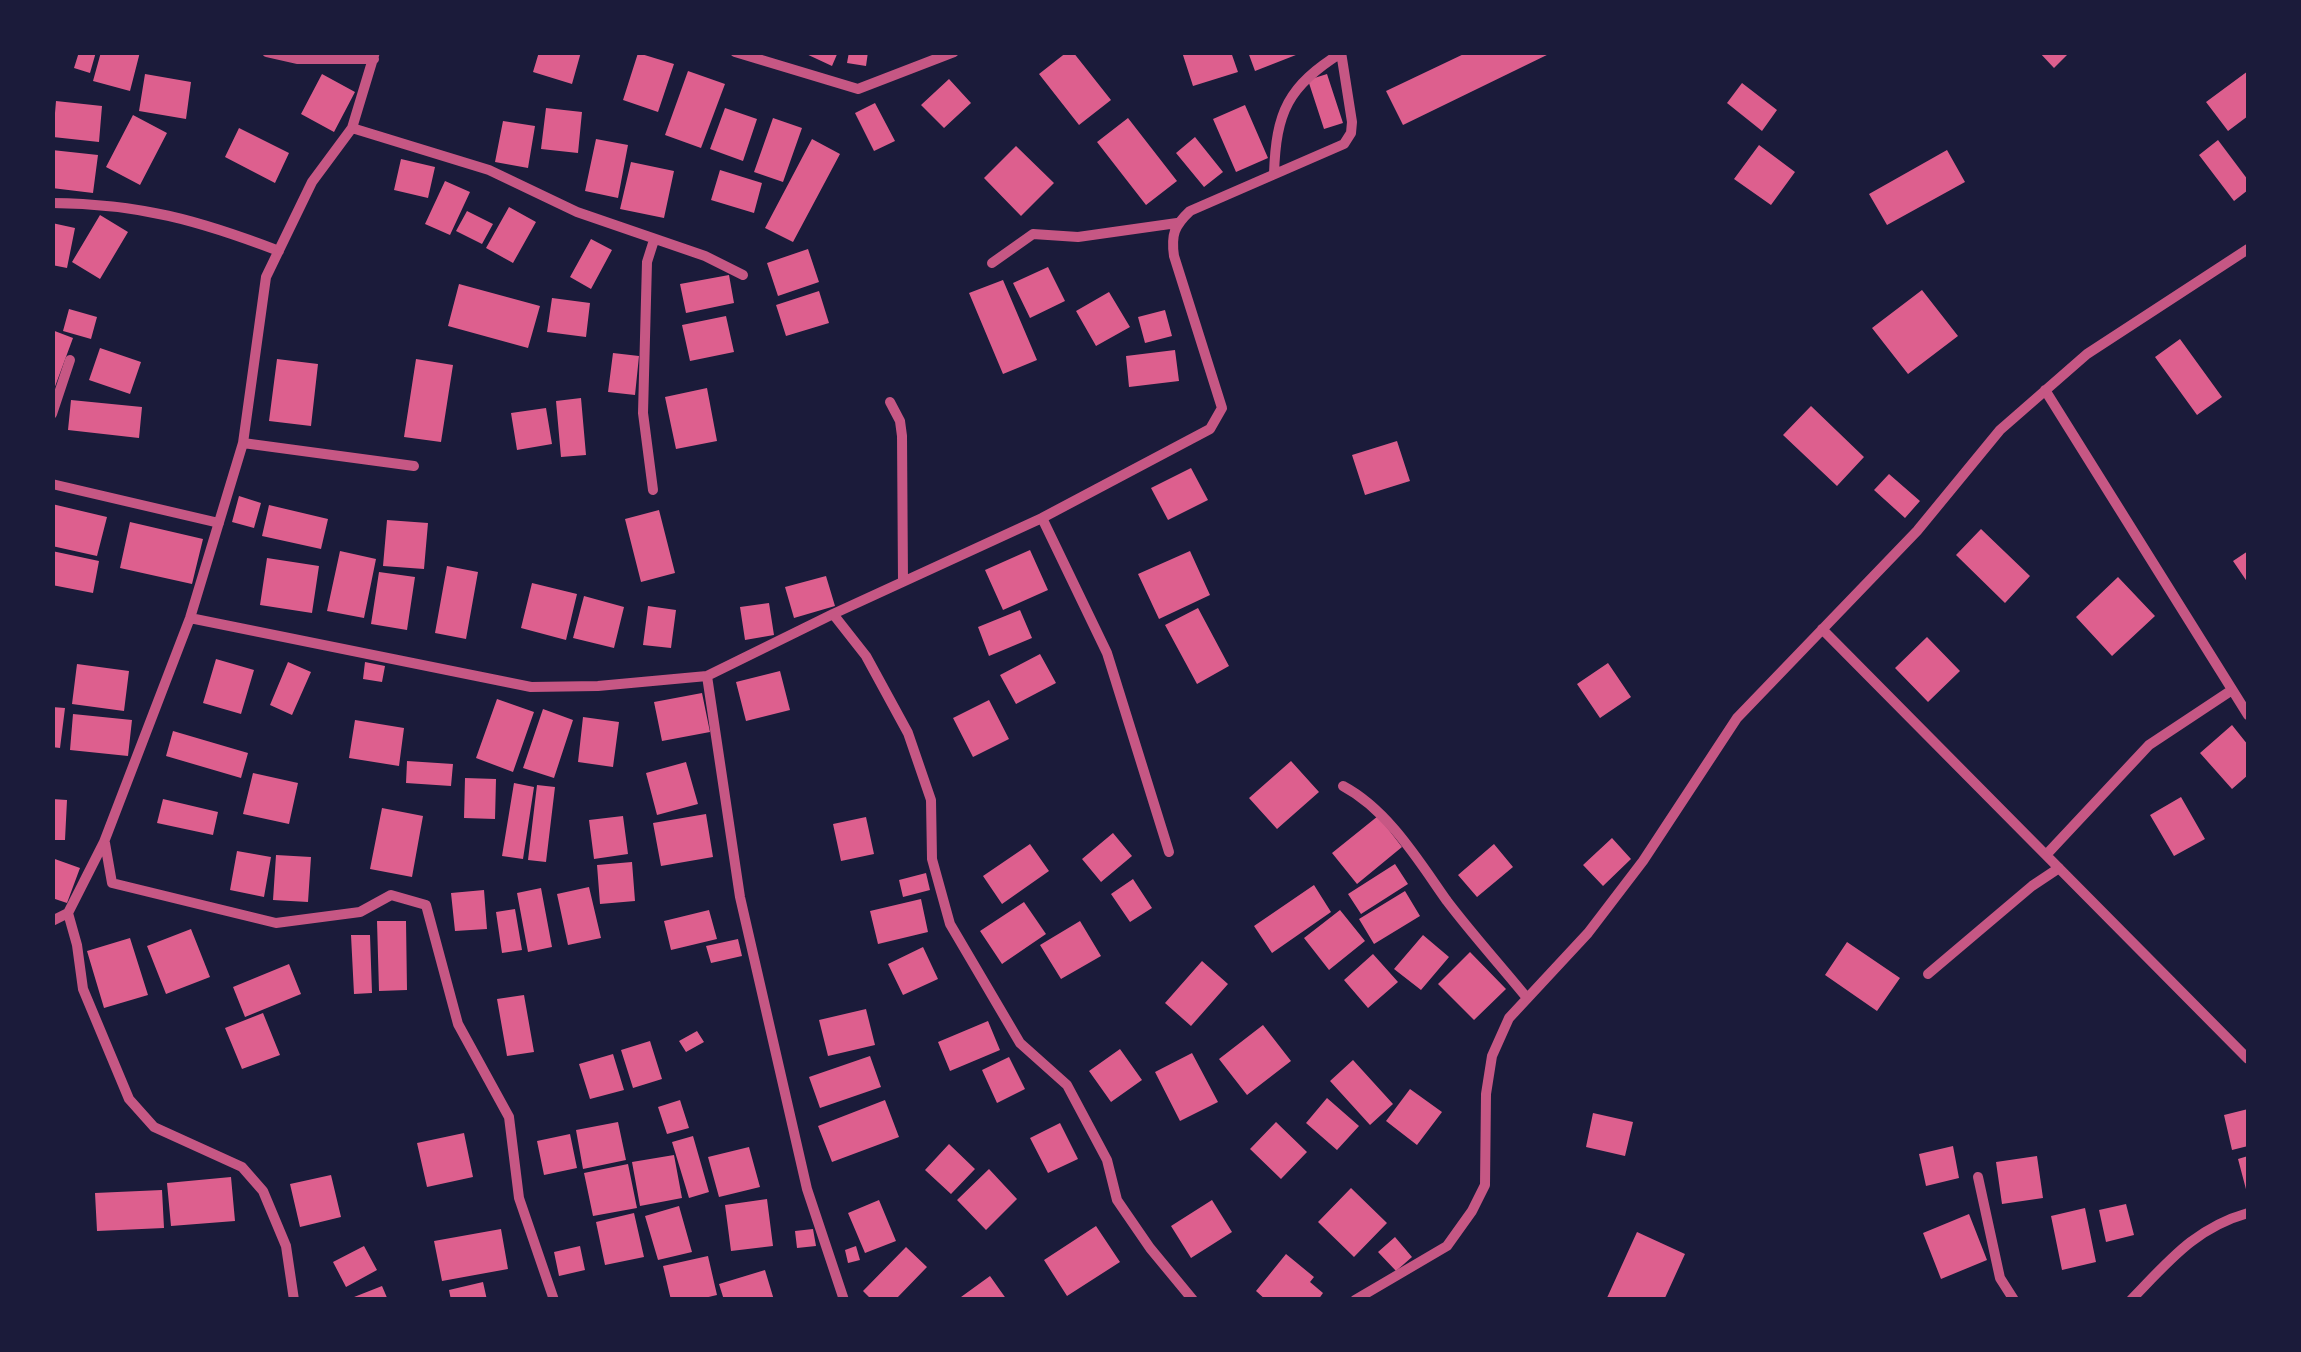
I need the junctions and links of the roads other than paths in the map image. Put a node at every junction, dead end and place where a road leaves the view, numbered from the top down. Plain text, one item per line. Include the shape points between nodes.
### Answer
1 (267, 52) edge
2 (735, 52) edge
3 (917, 52) edge
4 (954, 52) edge
5 (1340, 53) edge
6 (375, 56) edge
7 (912, 68) junction
8 (352, 128) junction
9 (1274, 174) junction
10 (52, 204) edge
11 (1177, 223) junction
12 (654, 240) junction
13 (2248, 249) edge
14 (279, 251) junction
15 (992, 263) dead end
16 (742, 275) dead end
17 (70, 360) dead end
18 (2046, 390) junction
19 (890, 402) dead end
20 (52, 414) edge
21 (243, 443) junction
22 (414, 466) dead end
23 (52, 484) edge
24 (653, 490) dead end
25 (1042, 518) junction
26 (219, 523) junction
27 (904, 582) junction
28 (833, 614) junction
29 (190, 618) junction
30 (1822, 629) junction
31 (707, 676) junction
32 (2232, 690) junction
33 (2248, 716) edge
34 (1343, 786) dead end
35 (104, 842) junction
36 (1170, 852) dead end
37 (2046, 854) junction
38 (2059, 868) junction
39 (68, 914) junction
40 (52, 922) edge
41 (1928, 974) dead end
42 (1527, 998) junction
43 (2248, 1059) edge
44 (1978, 1177) dead end
45 (2248, 1214) edge
46 (294, 1300) edge
47 (554, 1300) edge
48 (844, 1300) edge
49 (1194, 1300) edge
50 (1355, 1300) edge
51 (2014, 1300) edge
52 (2131, 1300) edge

1 - 6 street via 298,59
2 - 7 street via 858,90
3 - 7 street
4 - 7 street
5 - 9 street via 1304,77 1286,106
5 - 9 street via 1350,133 1344,144
6 - 8 street
8 - 12 street via 489,170
8 - 14 street via 312,182
9 - 11 street
10 - 14 street via 155,211
11 - 15 street via 1078,237 1033,234
11 - 25 street via 1174,256 1220,398 1219,418 1210,430
12 - 16 street
12 - 24 street via 647,262 643,413
13 - 18 street via 2088,354
14 - 21 street via 266,277
17 - 20 street
18 - 30 street via 2000,430
18 - 32 street
19 - 27 street via 902,436
21 - 22 street
21 - 26 street
23 - 26 street
25 - 27 street
25 - 36 street via 1108,653
26 - 29 street
27 - 28 street
28 - 31 street
28 - 49 street via 866,656 908,733 931,800 932,859 950,924 1020,1043 1067,1085 1107,1160 1117,1200
29 - 31 street via 531,686
29 - 35 street
30 - 37 street
30 - 42 street via 1737,718 1644,861
31 - 48 street via 740,896 807,1189
32 - 33 street
32 - 37 street via 2148,745
34 - 42 street via 1361,795 1413,852
35 - 39 street
35 - 47 street via 112,884 276,923 360,912 391,895 426,905 458,1024 509,1118 519,1198
37 - 38 street
38 - 41 street
38 - 43 street
39 - 40 street
39 - 46 street via 83,990 129,1098 154,1126 242,1167 263,1190 286,1246
42 - 50 street via 1509,1018 1492,1056 1485,1185 1472,1211 1447,1246
44 - 51 street via 2000,1278
45 - 52 street via 2194,1236

